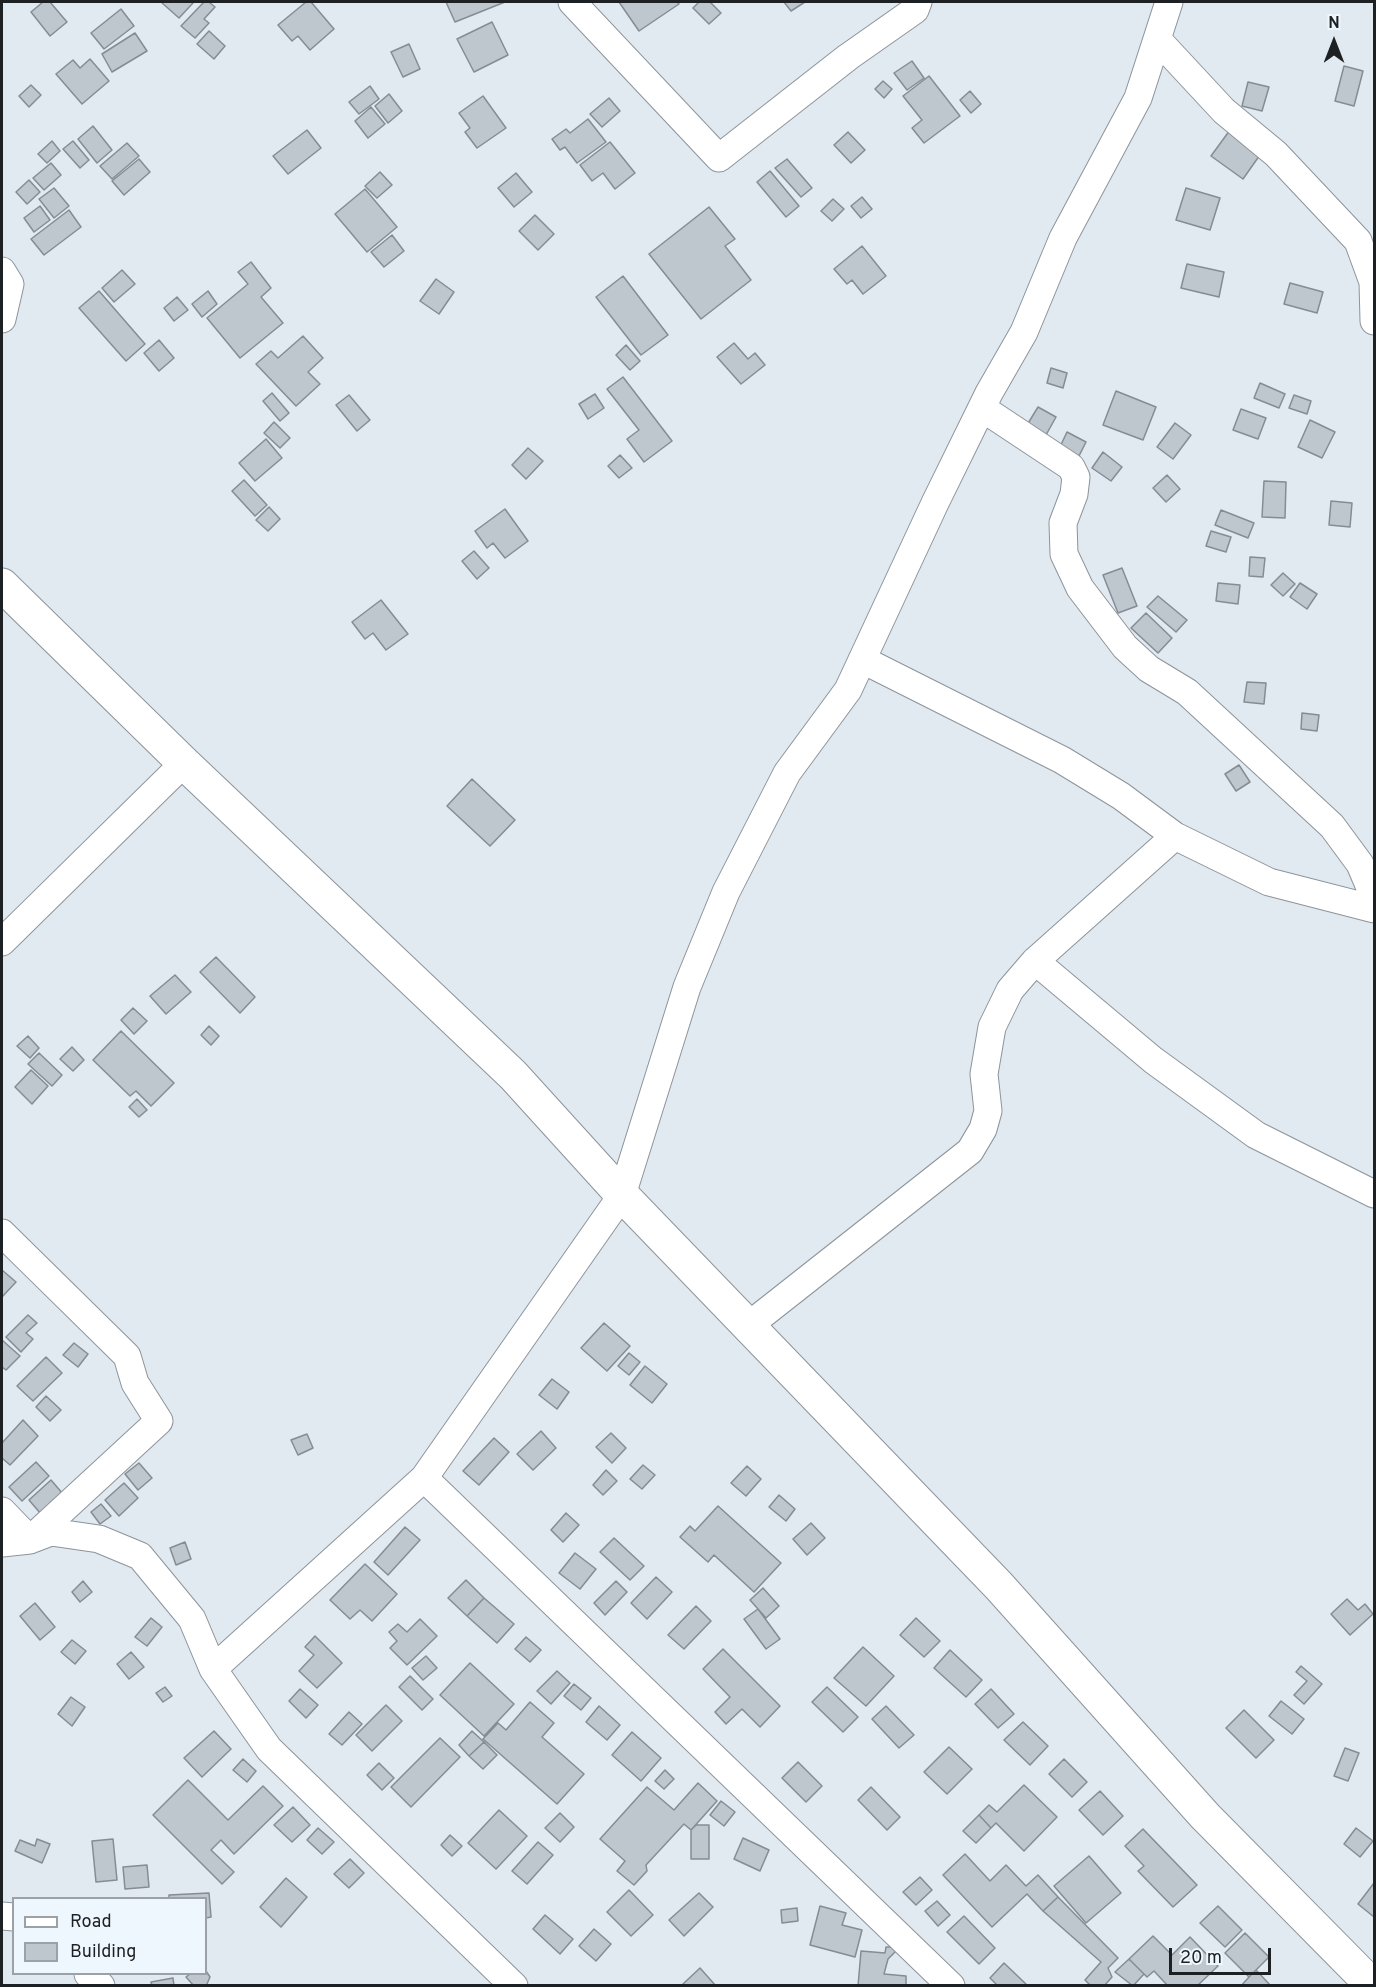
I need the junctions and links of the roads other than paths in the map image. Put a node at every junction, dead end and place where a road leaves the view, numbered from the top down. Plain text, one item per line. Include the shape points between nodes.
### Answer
1 (572, 2) edge
2 (918, 2) edge
3 (1169, 2) edge
4 (1158, 40) junction
5 (2, 271) edge
6 (2, 319) edge
7 (1374, 321) edge
8 (982, 408) junction
9 (2, 585) edge
10 (863, 660) junction
11 (184, 763) junction
12 (1175, 836) junction
13 (1374, 897) edge
14 (1374, 909) edge
15 (2, 942) edge
16 (1035, 961) junction
17 (1374, 1194) edge
18 (622, 1195) junction
19 (2, 1233) edge
20 (748, 1326) junction
21 (424, 1478) junction
22 (2, 1511) edge
23 (30, 1540) junction
24 (2, 1543) edge
25 (213, 1669) junction
26 (89, 1975) edge
27 (101, 1986) edge
28 (513, 1986) edge
29 (951, 1986) edge
30 (1373, 1986) edge

1 - 2 street via 719,158 915,10
3 - 4 street
4 - 7 street via 1224,111 1276,154 1358,241 1373,282
4 - 8 street via 1138,98 1063,238 1024,332
5 - 6 street via 10,284
8 - 10 street
8 - 13 street via 1071,467 1076,477 1063,523 1064,554 1080,588 1125,647 1149,669 1186,692 1332,826 1360,864
9 - 11 street
10 - 12 street via 1062,760 1121,796
10 - 18 street via 848,690 787,773 726,892 687,987
11 - 15 street
11 - 18 street via 513,1076
12 - 14 street via 1269,882
12 - 16 street
16 - 17 street via 1153,1060 1256,1136
16 - 20 street via 1010,990 992,1027 984,1074 988,1111 970,1151
18 - 20 street
18 - 21 street
19 - 23 street via 127,1356 135,1383 159,1421
20 - 30 street via 999,1586 1205,1816
21 - 25 street
21 - 29 street
22 - 23 street
23 - 24 street
23 - 25 street via 51,1532 99,1539 140,1556 192,1619
25 - 28 street via 269,1749
26 - 27 street

